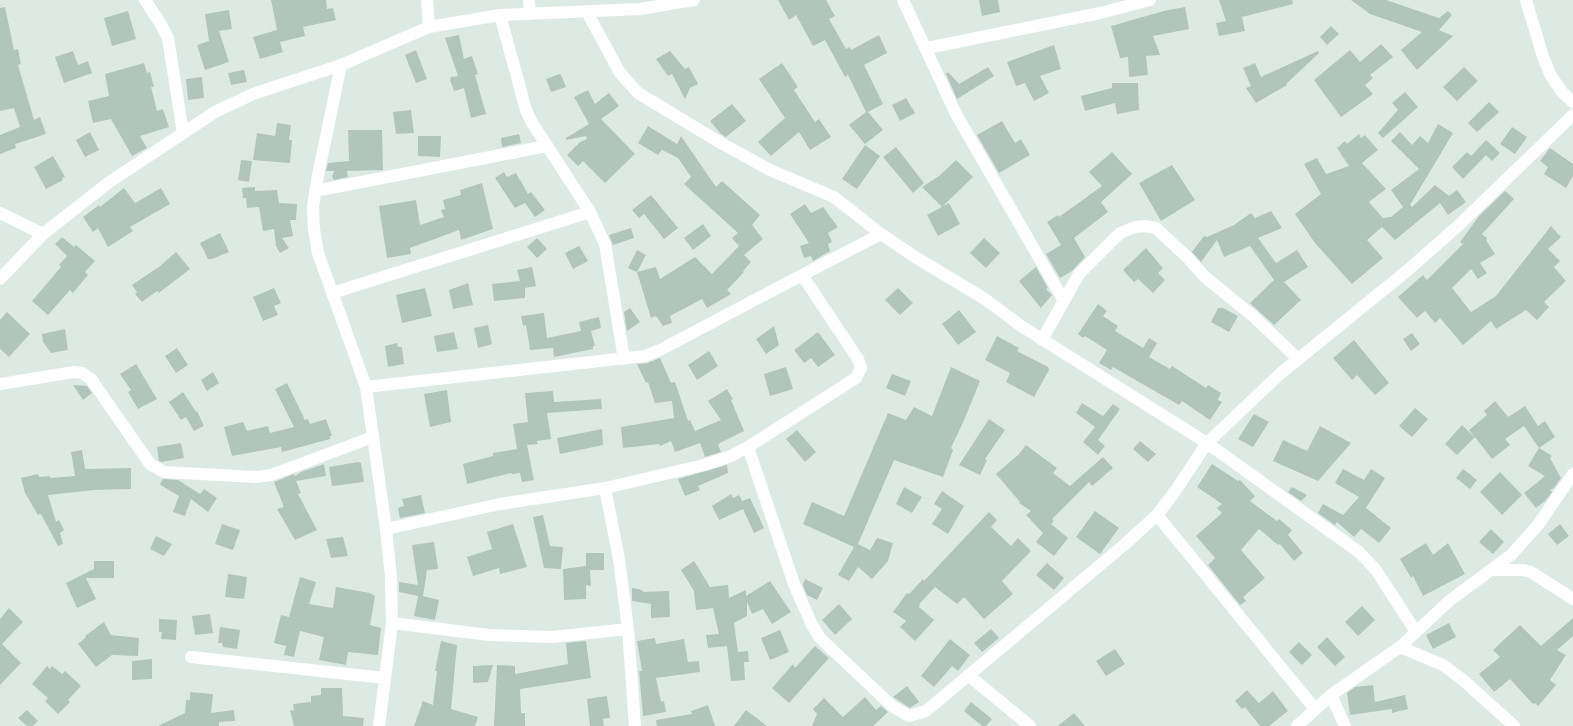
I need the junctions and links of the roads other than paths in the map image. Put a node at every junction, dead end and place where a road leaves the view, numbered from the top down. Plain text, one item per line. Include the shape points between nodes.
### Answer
1 (145, 0) edge
2 (427, 0) edge
3 (529, 0) edge
4 (694, 0) edge
5 (903, 0) edge
6 (1150, 0) edge
7 (1526, 0) edge
8 (587, 12) junction
9 (530, 14) junction
10 (500, 15) junction
11 (429, 27) junction
12 (927, 48) junction
13 (341, 65) junction
14 (1573, 102) edge
15 (1573, 115) edge
16 (183, 133) junction
17 (547, 146) junction
18 (315, 191) junction
19 (590, 212) junction
20 (0, 213) edge
21 (43, 234) junction
22 (882, 234) junction
23 (802, 275) junction
24 (0, 279) edge
25 (332, 293) junction
26 (1064, 301) junction
27 (1042, 340) junction
28 (624, 359) junction
29 (1298, 359) junction
30 (0, 384) edge
31 (366, 387) junction
32 (373, 437) junction
33 (1207, 443) junction
34 (748, 447) junction
35 (1573, 474) edge
36 (605, 488) junction
37 (1157, 515) junction
38 (386, 529) junction
39 (1492, 570) junction
40 (1573, 599) edge
41 (392, 623) junction
42 (628, 629) junction
43 (1416, 632) junction
44 (1400, 647) junction
45 (191, 657) dead end
46 (968, 675) junction
47 (385, 678) junction
48 (1331, 695) junction
49 (1316, 709) junction
50 (379, 726) edge
51 (635, 726) edge
52 (1030, 726) edge
53 (1297, 726) edge
54 (1345, 726) edge
55 (1514, 726) edge

1 - 16 street via 168,38
2 - 11 street
3 - 9 street
4 - 8 street via 640,9
5 - 12 street
6 - 12 street via 1100,13
7 - 14 street via 1551,76
8 - 9 street
8 - 22 street via 620,73 638,93 770,170 834,196
9 - 10 street
10 - 11 street
10 - 17 street via 526,110
11 - 13 street
12 - 26 street via 956,114
13 - 16 street via 253,94 215,112
13 - 18 street
15 - 29 street via 1460,224 1408,270
16 - 21 street via 108,183
17 - 18 street
17 - 19 street
18 - 25 street via 313,207 317,247
19 - 25 street
19 - 28 street via 605,244
20 - 21 street
21 - 24 street
22 - 23 street
22 - 27 street via 915,257 985,298
23 - 28 street via 660,350 645,356
23 - 34 street via 858,359 861,368 856,378
25 - 31 street
26 - 27 street
26 - 29 street via 1080,274 1120,233 1135,227 1156,228 1205,278 1253,316
27 - 33 street
28 - 31 street
29 - 33 street
30 - 32 street via 74,372 82,373 90,379 150,464 164,472 256,477 271,475
31 - 32 street
32 - 38 street
33 - 37 street
33 - 43 street via 1359,552 1376,570
34 - 36 street via 704,465
34 - 46 street via 794,584 820,638 892,706 909,716 926,712
35 - 39 street via 1525,540
36 - 38 street via 500,504
36 - 42 street via 619,559
37 - 46 street
37 - 49 street
38 - 41 street
39 - 40 street via 1531,572
39 - 43 street via 1449,601
41 - 42 street via 489,635 552,637
41 - 47 street
42 - 51 street
43 - 44 street
44 - 48 street
44 - 55 street via 1443,665
45 - 47 street
46 - 52 street
47 - 50 street
48 - 49 street
48 - 54 street
49 - 53 street

